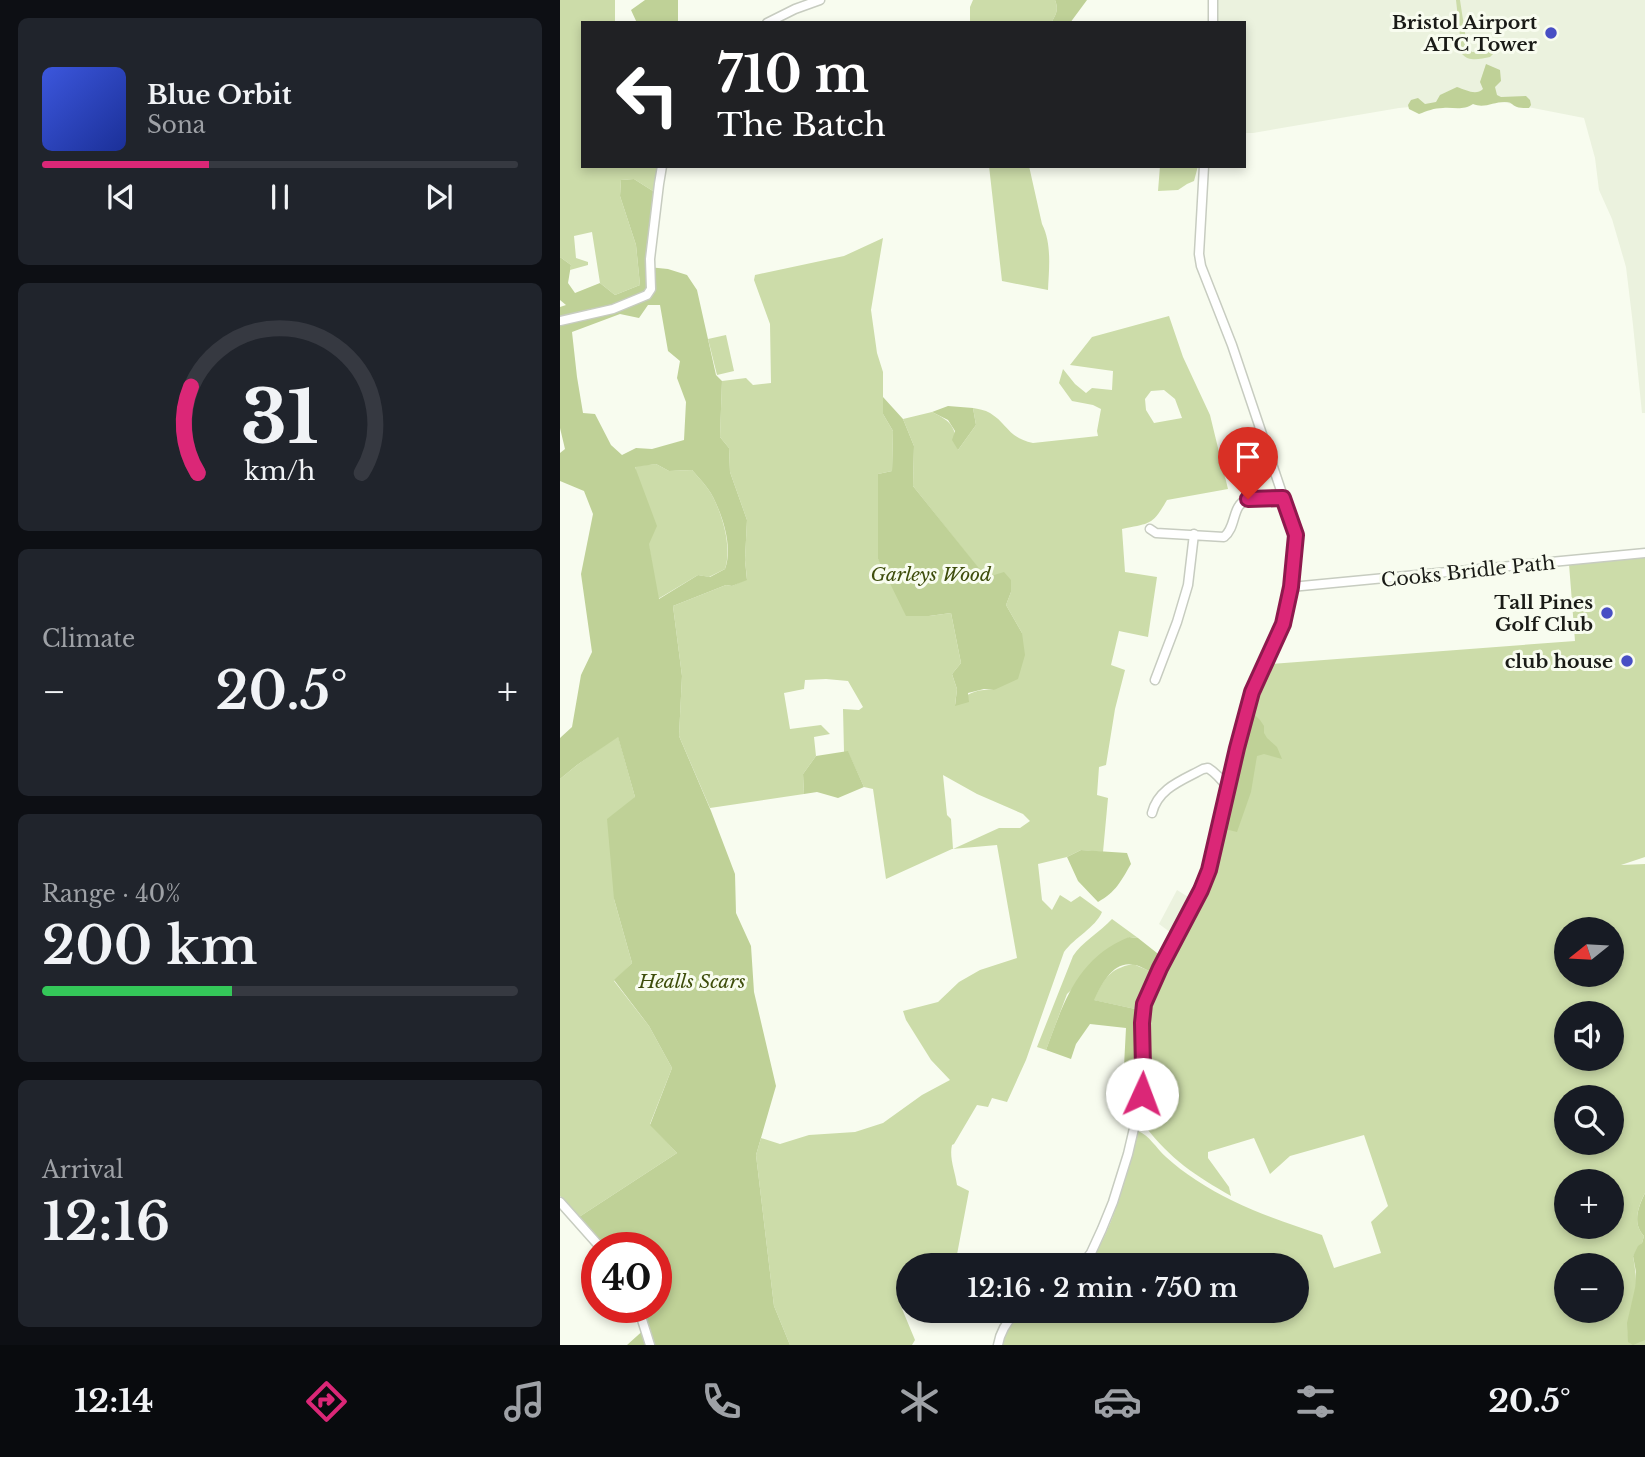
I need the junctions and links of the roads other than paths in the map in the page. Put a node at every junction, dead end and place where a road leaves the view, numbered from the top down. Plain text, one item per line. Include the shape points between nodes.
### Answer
1 (820, 0) edge
2 (1213, 0) edge
3 (771, 21) edge
4 (1213, 21) edge
5 (662, 168) edge
6 (1204, 168) edge
7 (560, 321) edge
8 (1283, 498) junction
9 (1150, 529) dead end
10 (1194, 534) junction
11 (1645, 553) edge
12 (1291, 587) junction
13 (1156, 680) dead end
14 (1228, 788) junction
15 (1152, 813) dead end
16 (560, 1202) edge
17 (587, 1232) edge
18 (1091, 1253) edge
19 (643, 1323) edge
20 (1007, 1323) edge
21 (650, 1345) edge
22 (998, 1345) edge

1 - 3 street
2 - 4 street
5 - 7 street via 650,260 651,289 613,309
6 - 8 street via 1201,266
8 - 10 street via 1248,499 1237,507 1232,528 1224,537
8 - 12 street via 1296,535
9 - 10 street
10 - 13 street via 1188,585
11 - 12 street, Cooks Bridle Path
12 - 14 street via 1283,624 1252,692
14 - 15 street via 1212,770 1203,769 1165,789
14 - 18 street via 1209,870 1144,1004 1142,1094 1113,1202
16 - 17 street
19 - 21 street
20 - 22 street

